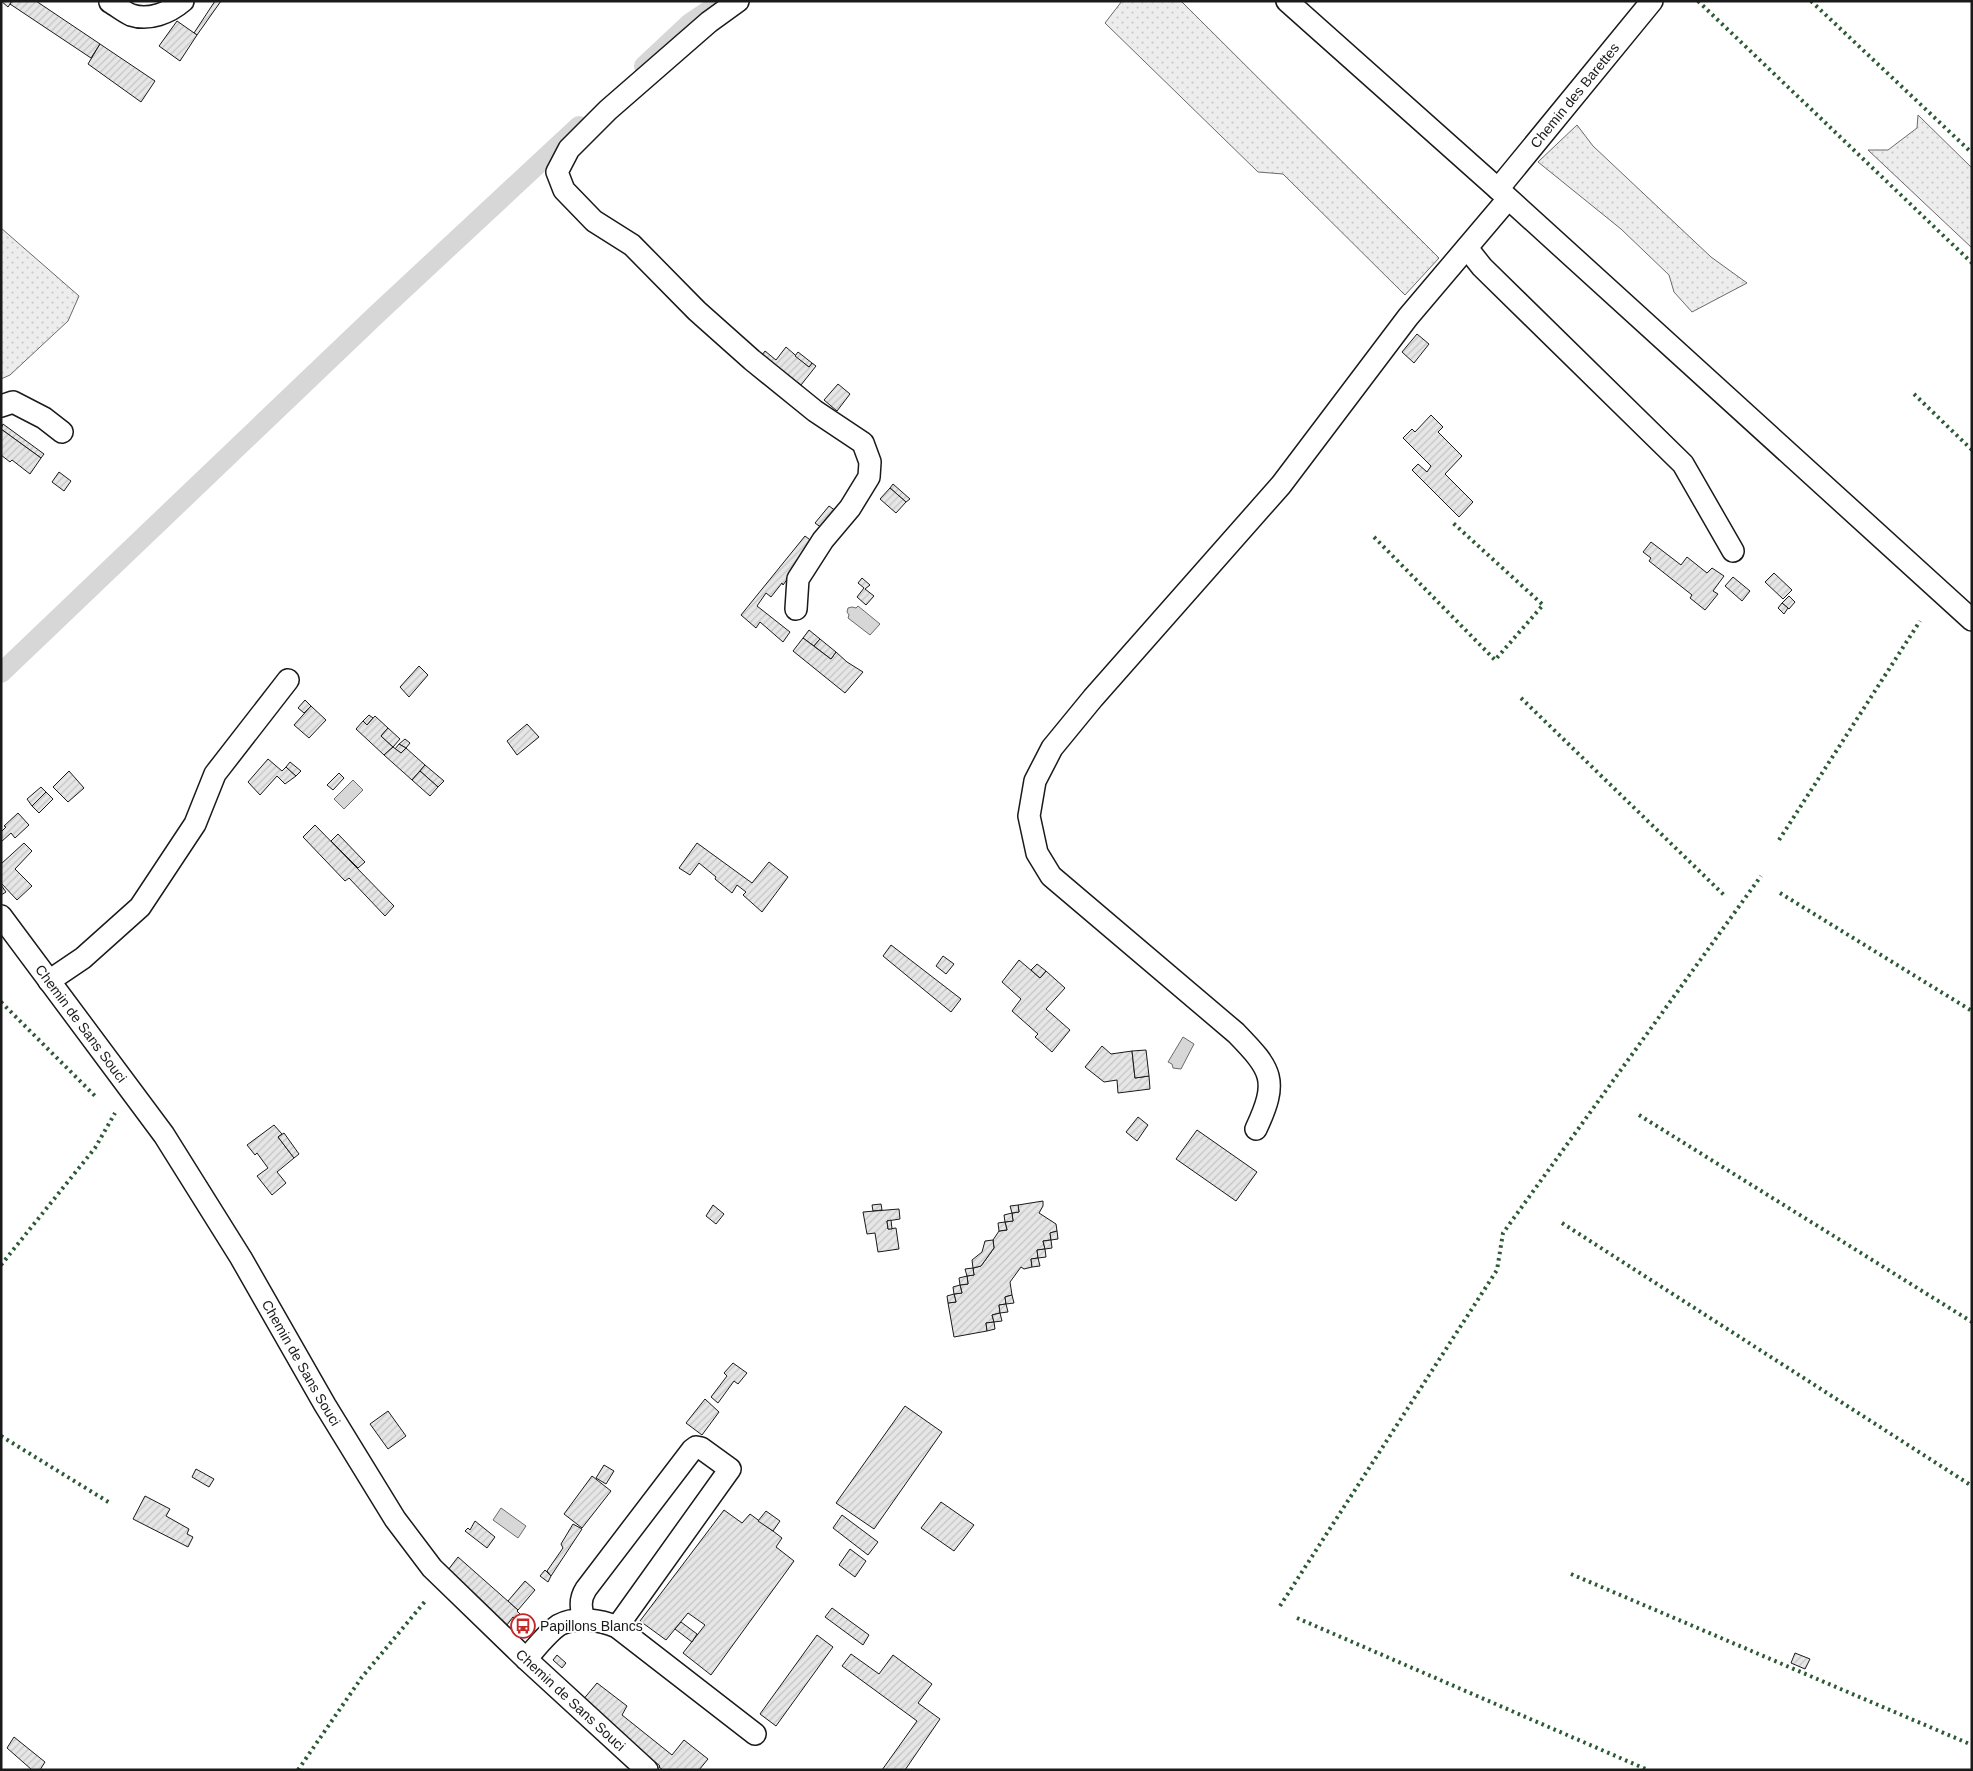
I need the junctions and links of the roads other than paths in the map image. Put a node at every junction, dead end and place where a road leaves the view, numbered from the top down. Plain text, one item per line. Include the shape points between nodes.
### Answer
1 (183, 1) edge
2 (738, 1) edge
3 (1287, 1) edge
4 (1652, 1) edge
5 (110, 2) edge
6 (1503, 194) junction
7 (1466, 248) junction
8 (1, 406) edge
9 (62, 432) dead end
10 (1733, 551) dead end
11 (796, 609) dead end
12 (1972, 620) edge
13 (288, 680) dead end
14 (1, 916) edge
15 (49, 981) junction
16 (1256, 1129) dead end
17 (584, 1620) junction
18 (617, 1627) junction
19 (526, 1659) junction
20 (755, 1734) dead end
21 (647, 1770) edge

1 - 5 street via 154,17 132,15
2 - 11 street via 709,22 608,110 569,149 557,172 564,190 594,221 632,245 697,311 752,360 815,411 863,443 870,462 869,477 798,579
3 - 6 street
4 - 6 street, Chemin des Barettes
6 - 7 street, Chemin des Barettes
6 - 12 street
7 - 10 street via 1683,464
7 - 16 street, Chemin des Barettes via 1408,318 1281,485 1052,748 1035,781 1029,816 1037,853 1051,876 1236,1033 1266,1067 1271,1082 1264,1113
8 - 9 street via 14,402
13 - 15 street via 215,774 195,824 140,907 83,958
14 - 15 street, Chemin de Sans Souci
15 - 19 street, Chemin de Sans Souci via 164,1135 395,1518 432,1568
17 - 18 street via 607,1622
17 - 18 street via 581,1604 586,1590 692,1450 701,1448 730,1469
17 - 19 street via 559,1625
18 - 20 street
19 - 21 street, Chemin de Sans Souci

